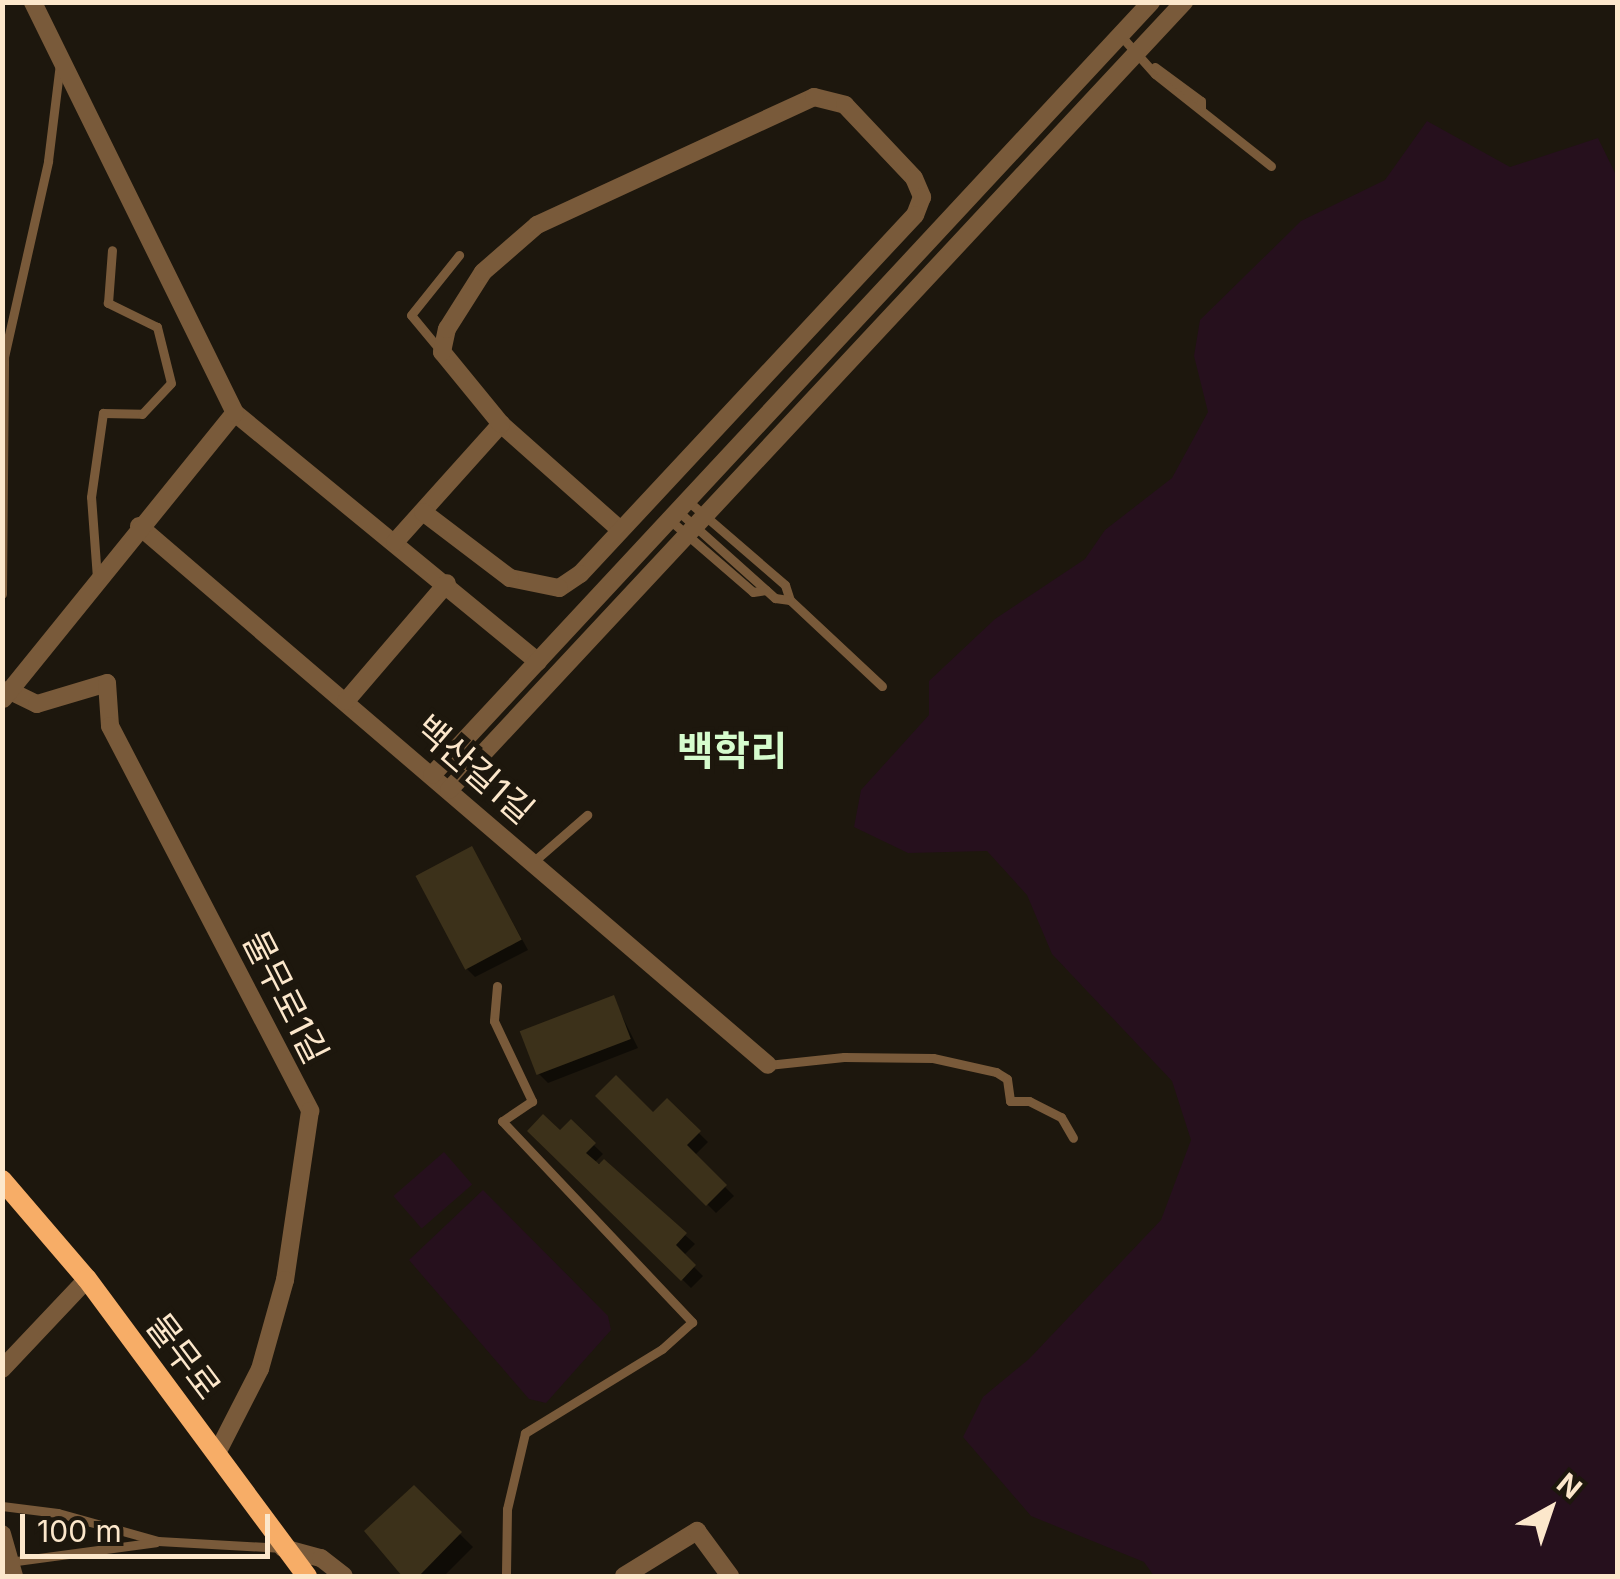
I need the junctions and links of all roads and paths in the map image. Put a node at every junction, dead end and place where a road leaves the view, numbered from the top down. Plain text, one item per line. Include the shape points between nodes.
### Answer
1 (34, 2) edge
2 (1151, 2) edge
3 (1184, 2) edge
4 (1121, 36) junction
5 (1138, 52) junction
6 (60, 59) junction
7 (1271, 166) dead end
8 (112, 250) dead end
9 (459, 255) dead end
10 (442, 352) junction
11 (236, 413) junction
12 (502, 424) junction
13 (423, 512) junction
14 (687, 518) junction
15 (139, 526) junction
16 (618, 528) junction
17 (395, 542) junction
18 (4, 573) edge
19 (96, 578) junction
20 (447, 583) junction
21 (2, 594) edge
22 (790, 600) junction
23 (538, 662) junction
24 (882, 686) dead end
25 (4, 691) edge
26 (346, 701) junction
27 (432, 775) junction
28 (450, 790) junction
29 (587, 815) dead end
30 (533, 862) junction
31 (497, 986) dead end
32 (768, 1065) joint
33 (1073, 1138) dead end
34 (2, 1180) edge
35 (87, 1279) junction
36 (2, 1368) edge
37 (217, 1453) junction
38 (2, 1506) edge
39 (2, 1534) edge
40 (158, 1541) junction
41 (284, 1548) junction
42 (9, 1567) edge
43 (307, 1576) edge
44 (344, 1576) edge
45 (506, 1576) edge
46 (624, 1576) edge
47 (730, 1576) edge

1 - 6 street
2 - 4 street
3 - 5 street
4 - 5 lane
4 - 14 street
5 - 7 lane
5 - 14 street
6 - 11 street
6 - 18 lane via 48,161 4,357
8 - 19 lane via 108,303 157,327 172,383 142,414 104,413 90,497
9 - 10 lane via 411,315
10 - 12 street
10 - 16 street via 447,329 483,272 537,226 814,97 845,105 914,178 922,197 916,215
11 - 15 street
11 - 17 street
12 - 13 street
12 - 16 street
13 - 16 street via 510,578 532,586 559,588 570,581
13 - 17 street
14 - 22 lane via 784,585
14 - 22 lane via 753,592
14 - 23 street
14 - 28 street
15 - 19 street
15 - 26 street, 백산길1길
17 - 20 street
18 - 21 lane
19 - 25 street
20 - 23 street
20 - 26 street
22 - 24 lane
23 - 27 street
25 - 37 street, 물무로1길 via 36,704 107,683 110,726 310,1111 286,1280 260,1369
26 - 27 street, 백산길1길
27 - 28 street, 백산길1길
28 - 30 street, 백산길1길
29 - 30 lane
30 - 32 street, 백산길1길
31 - 45 lane via 494,1020 532,1101 502,1121 692,1322 662,1349 525,1433 506,1509
32 - 33 lane via 844,1056 933,1058 996,1072 1007,1079 1010,1100 1061,1116
34 - 35 main road, 물무로
35 - 36 street
35 - 37 main road, 물무로
37 - 41 main road, 물무로
38 - 40 lane via 58,1513
39 - 42 street
40 - 41 lane
40 - 42 lane
41 - 43 main road, 물무로
41 - 44 street via 321,1558
46 - 47 street via 696,1531

